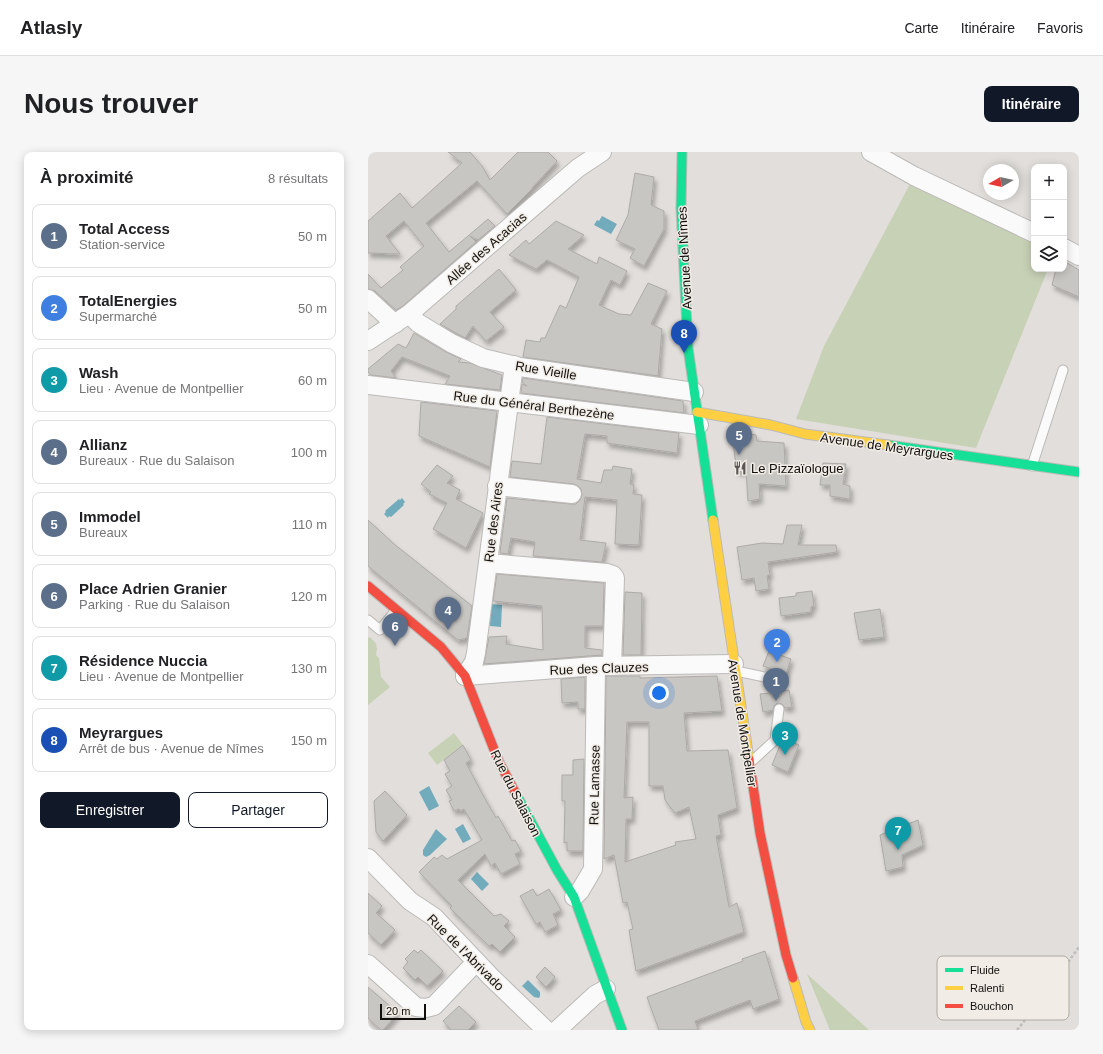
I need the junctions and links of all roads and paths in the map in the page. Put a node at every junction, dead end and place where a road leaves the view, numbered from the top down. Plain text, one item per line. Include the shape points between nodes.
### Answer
1 (602, 152) edge
2 (682, 152) edge
3 (871, 152) edge
4 (582, 160) edge
5 (1031, 232) edge
6 (1067, 250) edge
7 (1079, 256) edge
8 (368, 299) edge
9 (402, 319) junction
10 (368, 341) edge
11 (514, 365) junction
12 (1063, 370) dead end
13 (368, 385) edge
14 (694, 392) junction
15 (508, 401) junction
16 (698, 418) junction
17 (1032, 466) junction
18 (1079, 472) edge
19 (498, 486) junction
20 (572, 494) dead end
21 (488, 563) junction
22 (368, 586) edge
23 (397, 609) junction
24 (368, 620) edge
25 (604, 666) junction
26 (734, 667) junction
27 (465, 676) junction
28 (776, 692) dead end
29 (778, 709) dead end
30 (749, 764) junction
31 (368, 858) edge
32 (574, 897) junction
33 (1079, 947) edge
34 (1069, 961) edge
35 (476, 962) junction
36 (368, 964) edge
37 (606, 989) junction
38 (1025, 1020) edge
39 (546, 1030) edge
40 (557, 1030) edge
41 (622, 1030) edge
42 (810, 1030) edge
43 (1017, 1030) edge

1 - 4 street, Allée des Acacias
2 - 14 street, Avenue de Nîmes via 681,216 688,348
3 - 5 street via 914,176
4 - 9 street, Allée des Acacias
6 - 7 street
8 - 9 street, Rue Vieille
9 - 10 street, Allée des Acacias
9 - 11 street, Rue Vieille via 418,323 483,358
11 - 14 street, Rue Vieille
11 - 15 street, Rue des Aires
12 - 17 lane
13 - 15 street, Rue du Général Berthezène
14 - 16 street, Avenue de Nîmes
15 - 16 street, Rue du Général Berthezène
15 - 19 street, Rue des Aires
16 - 17 street, Avenue de Meyrargues via 771,425 805,434
16 - 26 street, Avenue de Montpellier
17 - 18 street, Avenue de Meyrargues
19 - 20 street
19 - 21 street, Rue des Aires
21 - 25 street, Rue Lamasse via 613,575 615,578
21 - 27 street, Rue des Aires via 476,653 474,662
22 - 23 street, Rue du Salaison
23 - 24 lane via 380,630
23 - 27 street, Rue du Salaison via 441,647
25 - 26 street, Rue des Clauzes
25 - 27 street, Rue des Clauzes
25 - 32 street, Rue Lamasse via 593,869
26 - 28 lane via 769,678
26 - 30 street, Avenue de Montpellier
27 - 32 street, Rue du Salaison via 498,762
29 - 30 lane via 775,740
30 - 42 street, Avenue de Montpellier via 760,833 786,955
31 - 35 street, Rue de l'Abrivado via 410,901 434,917
32 - 37 street, Rue du Salaison
33 - 34 path
35 - 36 street via 434,1006 426,1008 416,1007
35 - 39 street, Rue de l'Abrivado
37 - 40 street via 595,995
37 - 41 street, Rue du Salaison
38 - 43 path

